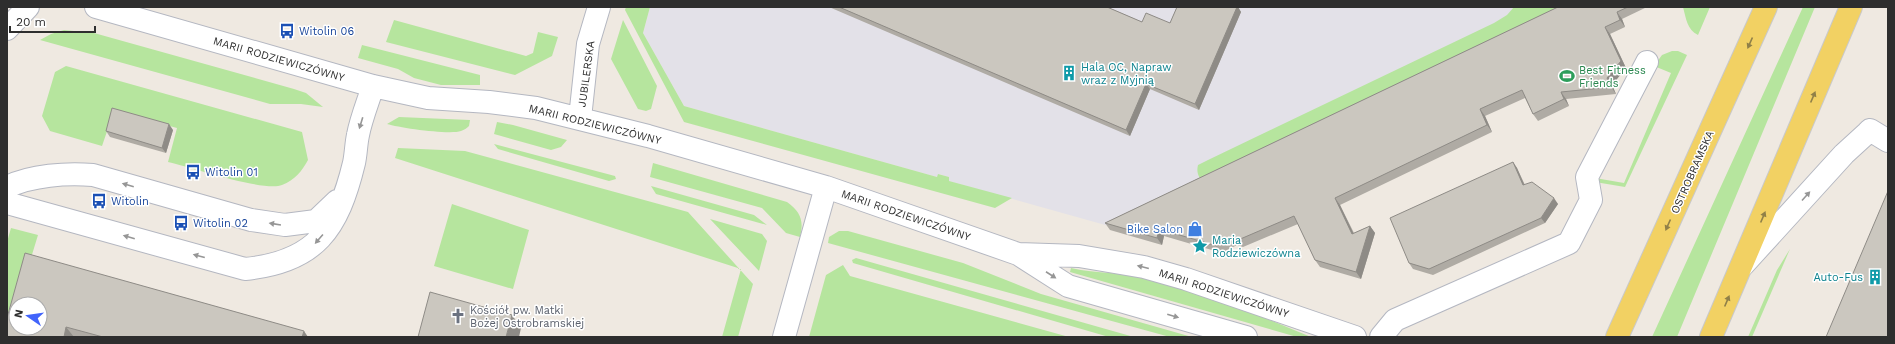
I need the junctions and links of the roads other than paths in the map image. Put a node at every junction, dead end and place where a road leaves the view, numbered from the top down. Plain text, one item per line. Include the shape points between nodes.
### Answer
1 (28, 7) edge
2 (96, 7) edge
3 (599, 7) edge
4 (1766, 7) edge
5 (1851, 7) edge
6 (7, 30) edge
7 (1647, 62) dead end
8 (373, 86) junction
9 (580, 118) junction
10 (1888, 141) edge
11 (7, 187) edge
12 (826, 187) junction
13 (345, 194) junction
14 (7, 203) edge
15 (1018, 254) junction
16 (1742, 266) junction
17 (784, 337) edge
18 (1246, 337) edge
19 (1355, 337) edge
20 (1381, 337) edge
21 (1617, 337) edge
22 (1711, 337) edge

1 - 6 street
2 - 8 street, MARII RODZIEWICZÓWNY
3 - 9 street, JUBILERSKA via 588,44
4 -> 21 main road, OSTROBRAMSKA
16 -> 5 main road
7 - 20 street via 1587,177 1592,200 1569,243 1395,320
8 - 9 street, MARII RODZIEWICZÓWNY via 428,98 536,108
8 -> 13 street
9 - 12 street, MARII RODZIEWICZÓWNY
16 -> 10 street via 1844,154 1870,130
13 -> 11 street via 316,221 285,226 251,220 93,175 67,173 15,183
12 - 15 street, MARII RODZIEWICZÓWNY
12 - 17 street
13 -> 14 street via 332,225 315,245 297,256 268,267 245,269
15 -> 18 street, MARII RODZIEWICZÓWNY via 1068,286
19 -> 15 street, MARII RODZIEWICZÓWNY via 1144,267 1079,256
22 -> 16 main road

